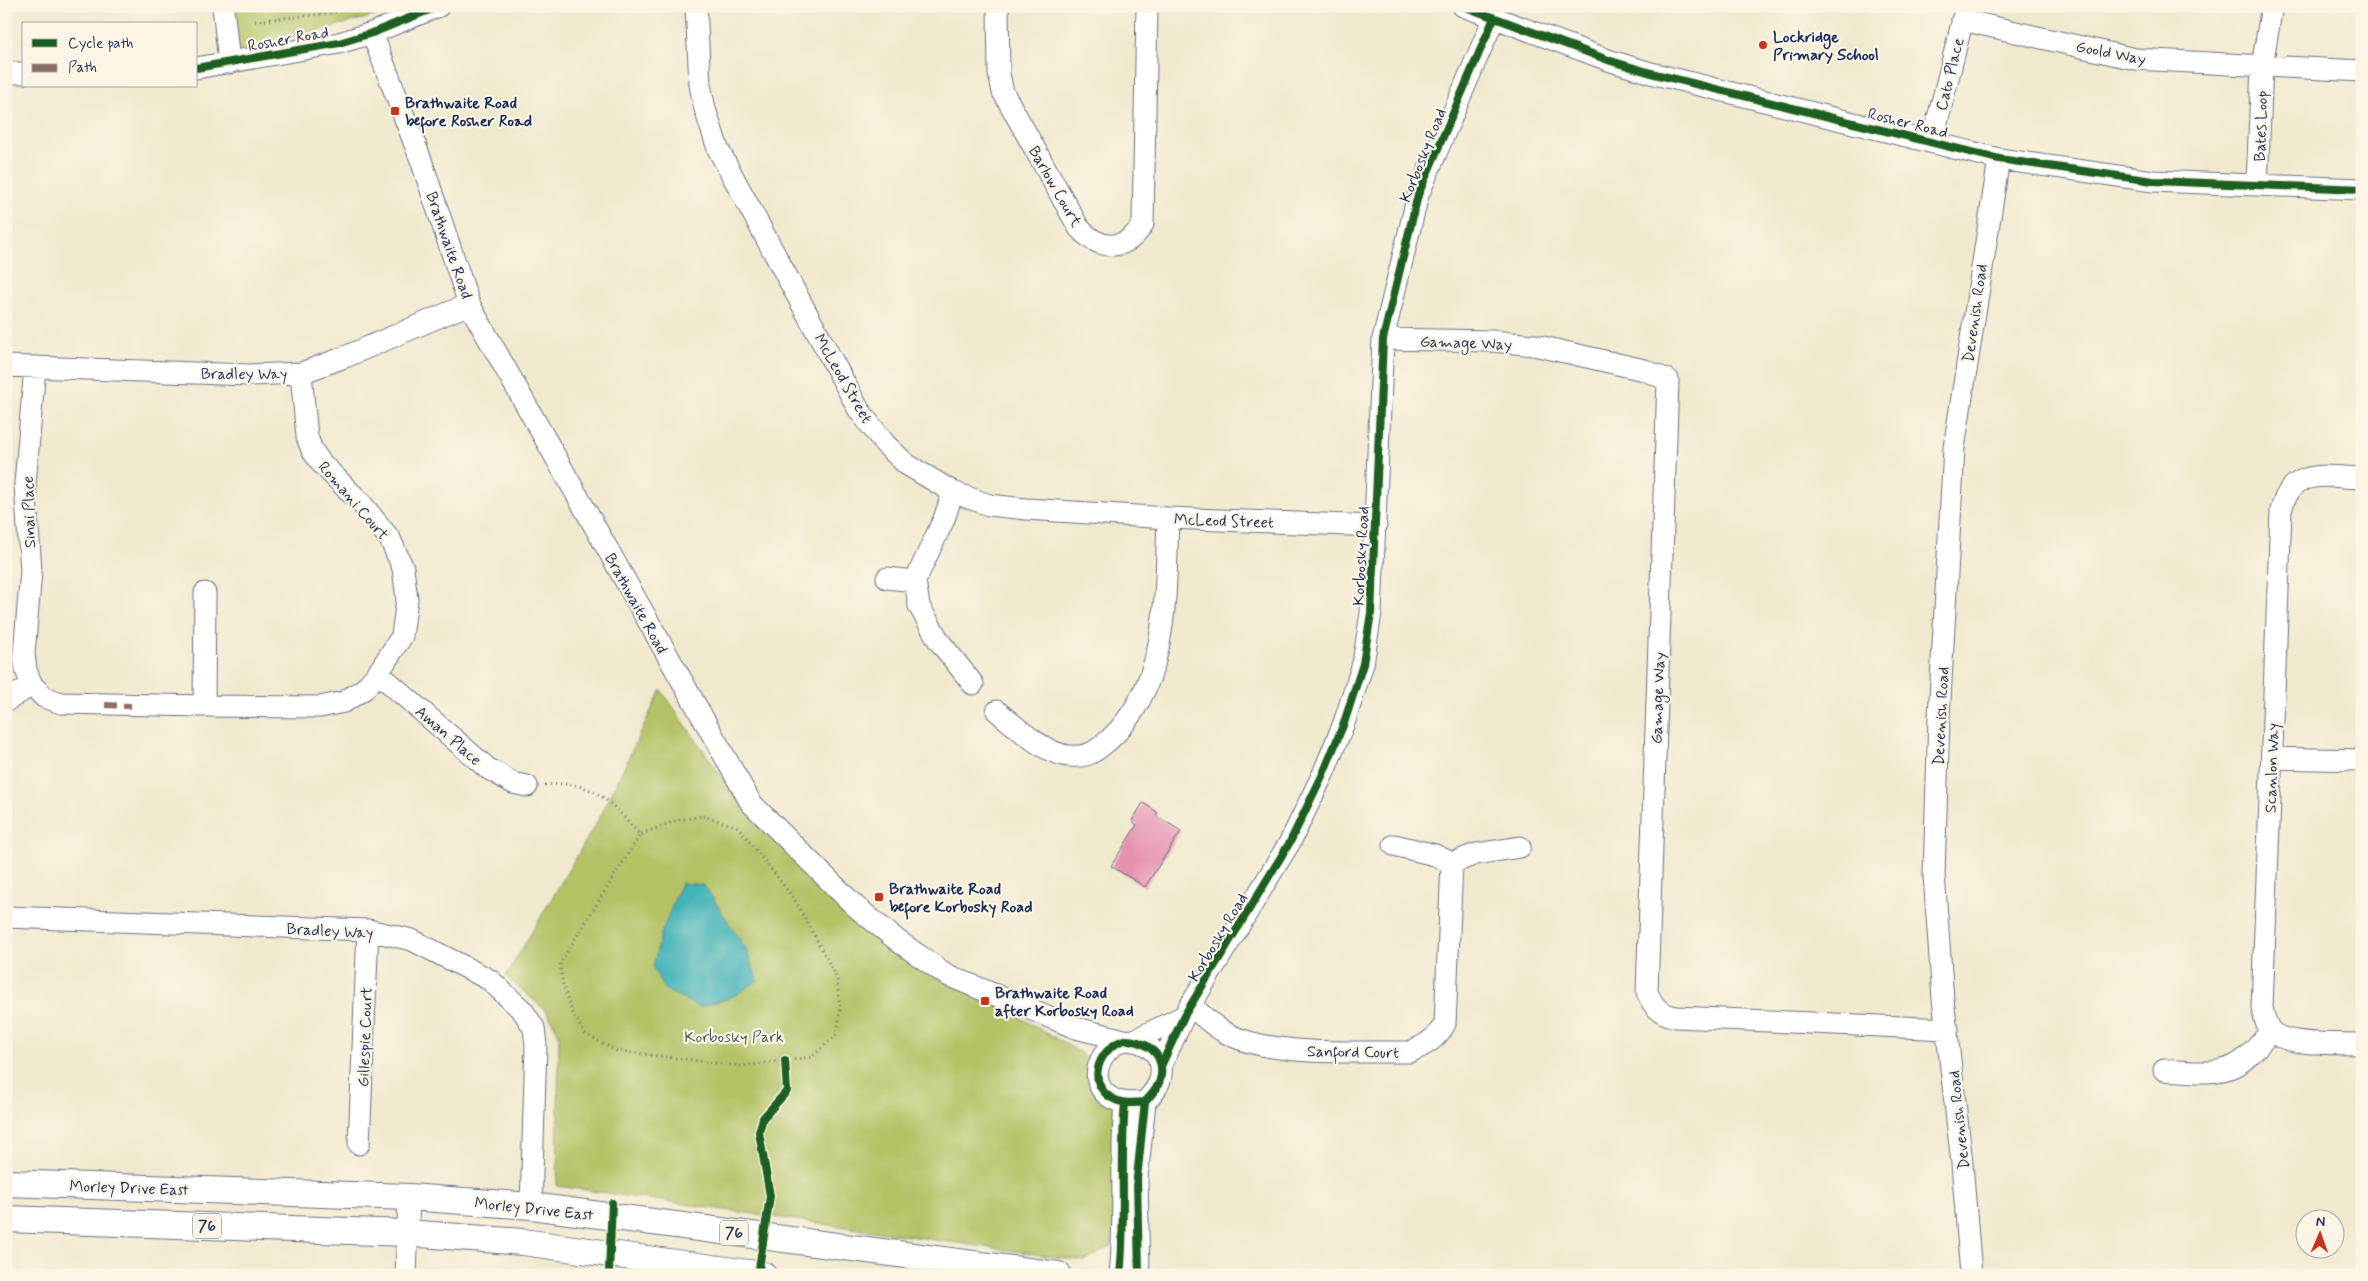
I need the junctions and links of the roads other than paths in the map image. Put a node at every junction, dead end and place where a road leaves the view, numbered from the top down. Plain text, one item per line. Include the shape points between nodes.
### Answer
1 (223, 6) edge
2 (440, 6) edge
3 (696, 6) edge
4 (998, 6) edge
5 (1147, 6) edge
6 (1462, 6) edge
7 (2272, 6) edge
8 (1964, 13) edge
9 (1494, 18) junction
10 (372, 33) junction
11 (229, 63) junction
12 (2262, 66) junction
13 (198, 68) edge
14 (2362, 70) edge
15 (6, 73) edge
16 (22, 74) edge
17 (1932, 142) junction
18 (1999, 159) junction
19 (2257, 186) junction
20 (2362, 189) edge
21 (469, 304) junction
22 (1383, 340) junction
23 (6, 366) edge
24 (35, 367) junction
25 (301, 373) junction
26 (2362, 478) edge
27 (953, 492) junction
28 (1168, 518) junction
29 (1376, 526) junction
30 (887, 578) dead end
31 (915, 580) junction
32 (205, 593) dead end
33 (378, 673) junction
34 (973, 684) dead end
35 (32, 685) junction
36 (6, 701) edge
37 (204, 706) junction
38 (997, 711) dead end
39 (2272, 758) junction
40 (2362, 760) edge
41 (526, 786) road end
42 (1394, 845) dead end
43 (1520, 847) dead end
44 (1452, 863) junction
45 (6, 917) edge
46 (368, 930) junction
47 (1188, 1011) junction
48 (1076, 1028) junction
49 (1948, 1029) junction
50 (2271, 1031) junction
51 (1129, 1040) junction
52 (2362, 1044) edge
53 (1100, 1058) junction
54 (1161, 1066) junction
55 (2164, 1071) dead end
56 (1135, 1103) junction
57 (359, 1144) dead end
58 (6, 1183) edge
59 (409, 1197) junction
60 (530, 1206) junction
61 (6, 1219) edge
62 (408, 1233) junction
63 (406, 1275) edge
64 (763, 1275) edge
65 (1058, 1275) edge
66 (1120, 1275) edge
67 (1139, 1275) edge
68 (1971, 1275) edge

1 - 11 street
2 - 10 street, Rosher Road
3 - 27 street, McLeod Street via 700,85 718,148 859,410 885,444 906,464
4 - 5 street, Barlow Court via 998,61 1002,92 1079,228 1089,239 1112,245 1125,242 1138,233 1143,224
6 - 9 street, Rosher Road
7 - 12 street, Bates Loop
8 - 12 street, Goold Way via 2135,60
8 - 17 street, Cato Place
9 - 17 street, Rosher Road via 1651,73
9 - 22 street, Korbosky Road via 1418,195
10 - 11 street, Rosher Road via 339,43
10 - 21 street, Brathwaite Road via 421,160
11 - 13 street, Rosher Road
12 - 14 street, Bates Loop
12 - 19 street, Bates Loop
15 - 16 street
17 - 18 street, Rosher Road
18 - 19 street, Rosher Road via 2153,181
18 - 49 street, Devenish Road via 1954,448 1934,875
19 - 20 street, Rosher Road
21 - 25 street, Bradley Way
21 - 48 street, Brathwaite Road via 751,803 855,906 947,975
22 - 29 street, Korbosky Road
22 - 49 street, Gamage Way via 1492,341 1534,345 1644,370 1668,380 1646,992 1653,1005 1664,1015 1676,1017
23 - 24 street, Bradley Way
24 - 25 street, Bradley Way via 249,375
24 - 35 street, Sinai Place via 25,484 31,571 24,654
25 - 33 street, Romani Court via 312,450 390,539 403,568 407,599 402,636
26 - 39 street, Scanlon Way via 2318,476 2303,479 2291,486 2284,496
27 - 28 street, McLeod Street via 990,504 1026,509
27 - 31 street
28 - 29 street, McLeod Street
28 - 38 street via 1164,616 1158,653 1146,685 1125,724 1091,755 1069,756 1027,735
29 - 47 street, Korbosky Road via 1370,621 1363,664 1344,723 1290,842
30 - 31 street
31 - 34 street via 918,606 939,641
32 - 37 street
33 - 37 street, Romani Court via 364,689 344,702 320,707
33 - 41 street, Aman Place via 487,768 513,783
35 - 36 street
35 - 37 street, Romani Court via 44,697 61,703
39 - 40 street
39 - 50 street, Scanlon Way via 2262,1008
42 - 44 street via 1435,855
43 - 44 street via 1476,854
44 - 47 street, Sanford Court via 1445,1024 1438,1035 1422,1048 1409,1052 1272,1049 1246,1042
45 - 46 street, Bradley Way
46 - 57 street, Gillespie Court
46 - 60 street, Bradley Way via 412,940 490,980 523,1011 534,1028
47 - 51 street
47 - 54 street, Korbosky Road
48 - 51 street, Brathwaite Road
48 - 53 street, Brathwaite Road
49 - 68 street, Devenish Road
50 - 52 street via 2300,1042
50 - 55 street via 2235,1066 2221,1071
51 - 53 street via 1114,1043
51 - 54 street via 1151,1048
53 - 56 street via 1098,1077 1101,1087 1116,1100
54 - 56 street via 1158,1085
56 - 66 street via 1122,1152 1124,1242
56 - 67 street
58 - 59 main road, Morley Drive East / 76
59 - 60 main road, Morley Drive East / 76
59 - 62 street
60 - 65 main road, Morley Drive East / 76
61 - 62 main road, 76
62 - 63 street
62 - 64 main road, 76 via 523,1242

